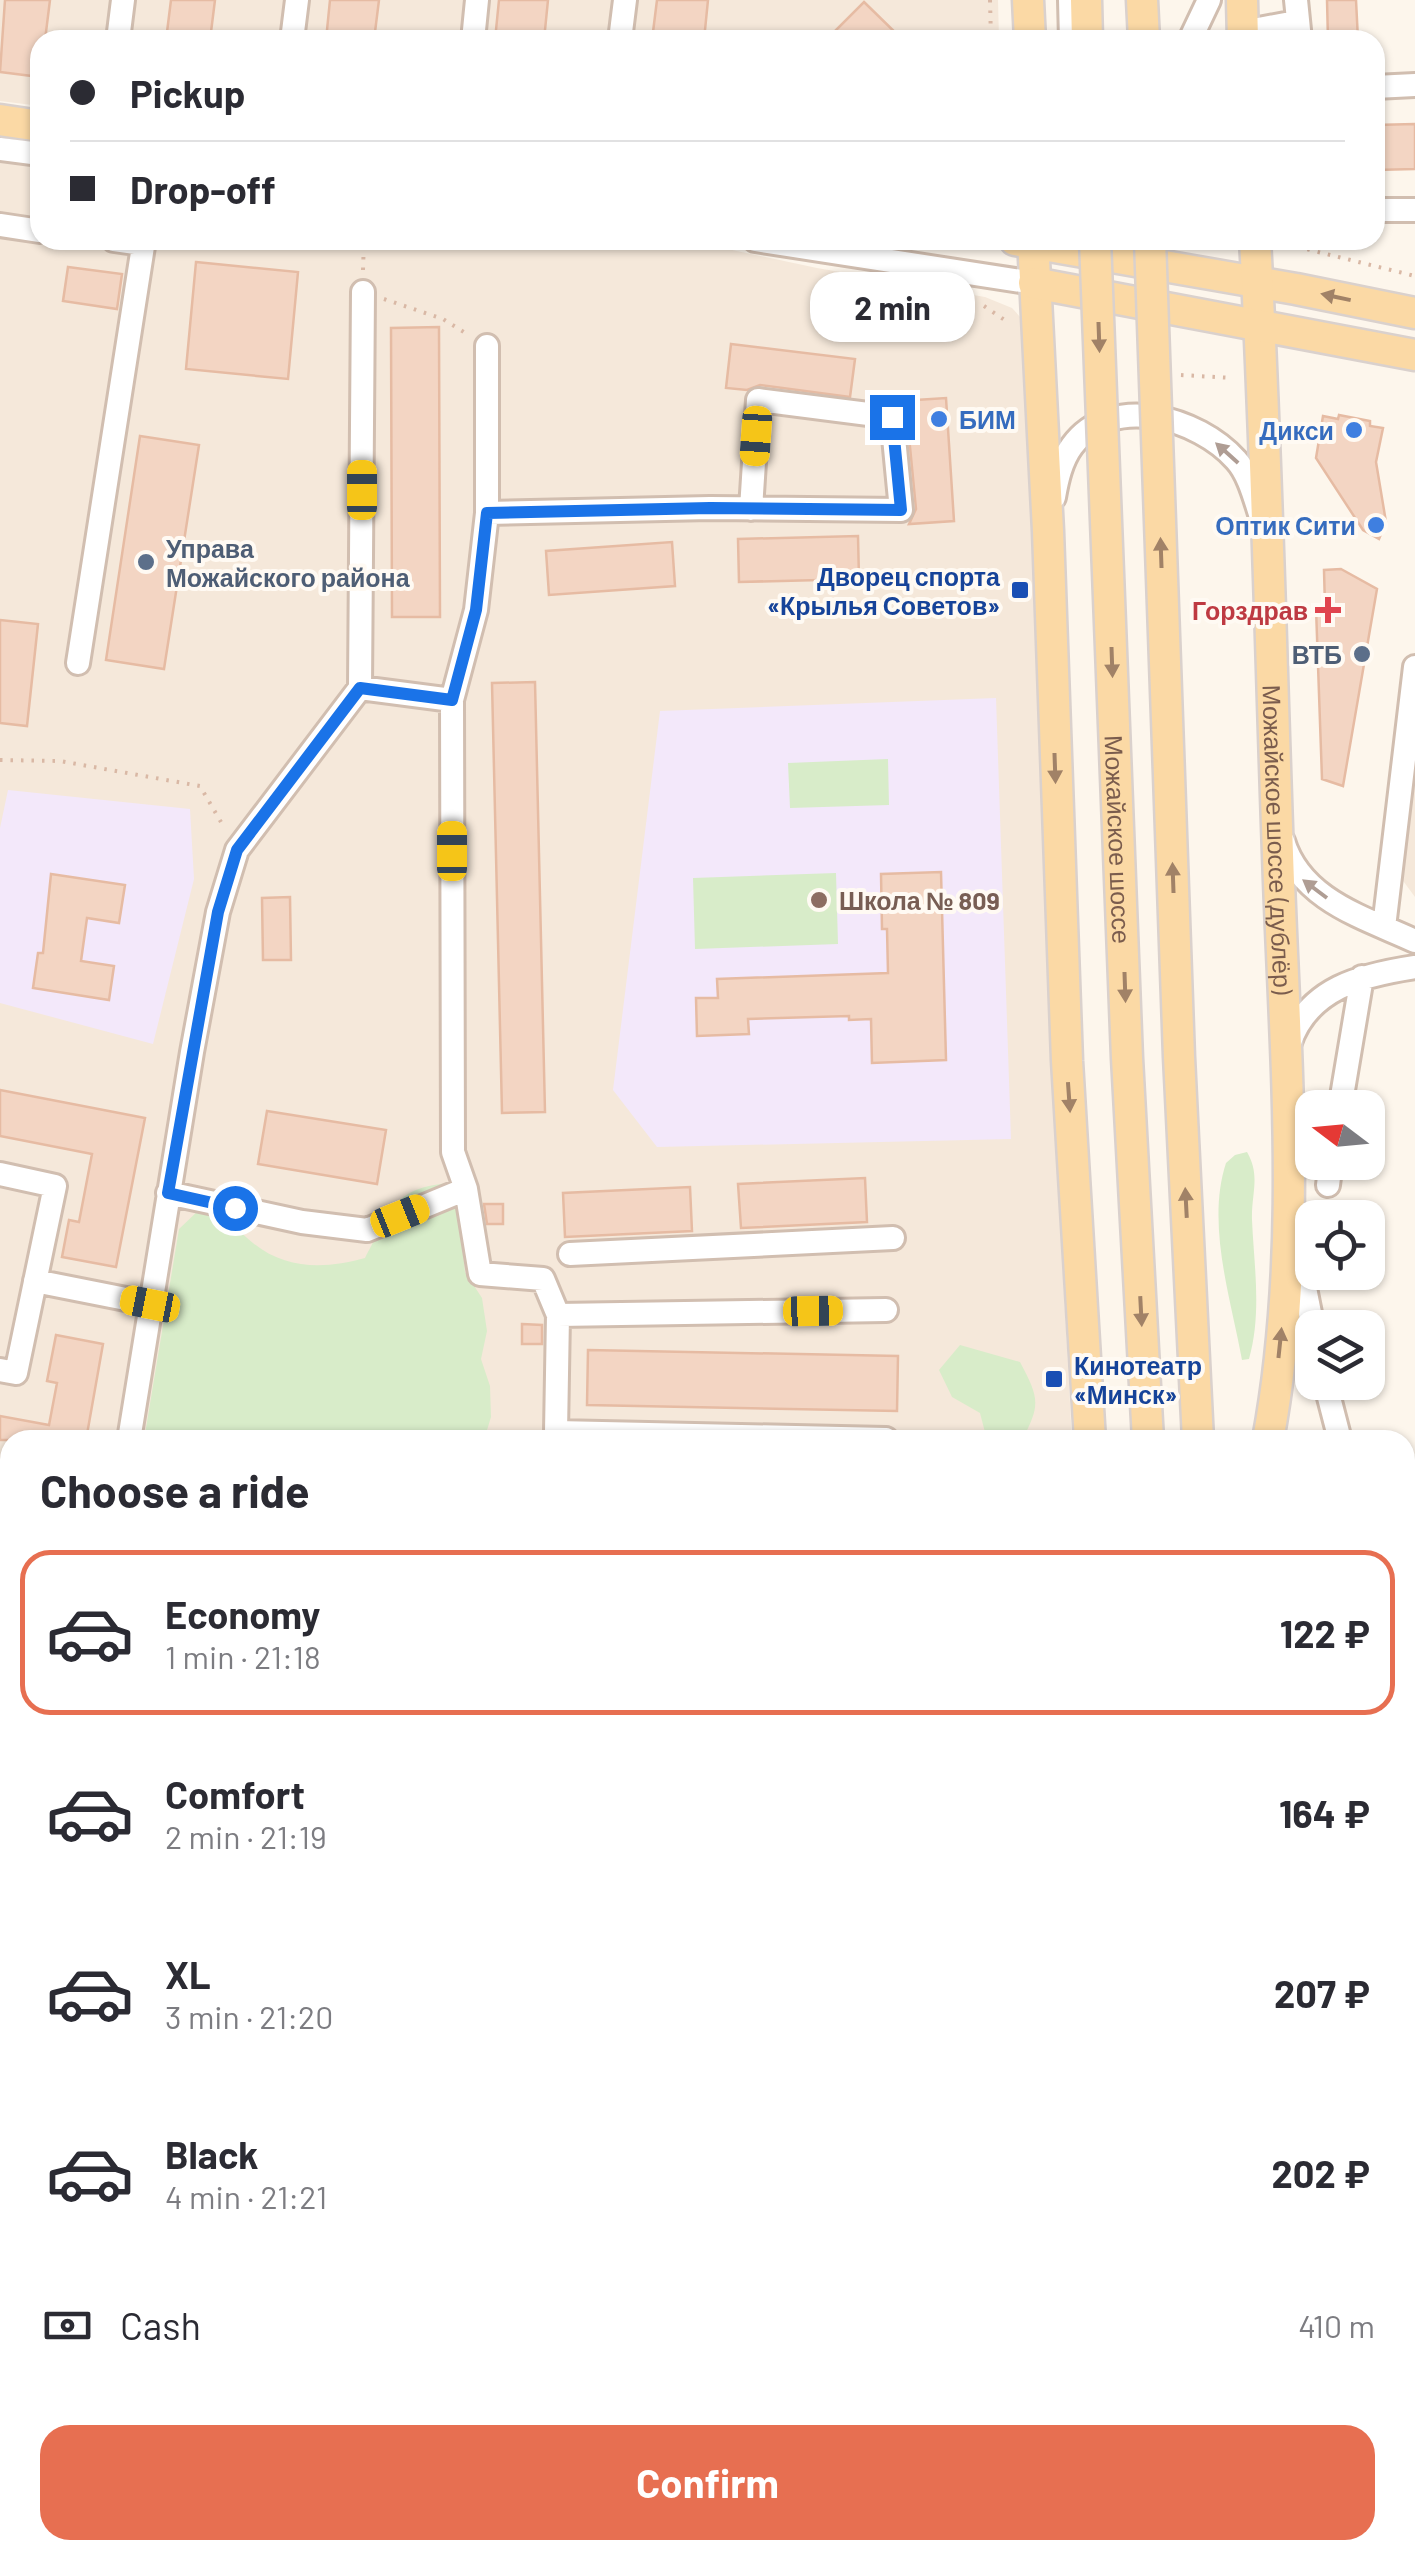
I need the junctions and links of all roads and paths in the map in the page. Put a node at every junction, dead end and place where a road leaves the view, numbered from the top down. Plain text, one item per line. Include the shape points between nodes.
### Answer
1 (123, 0) edge
2 (296, 0) edge
3 (477, 0) edge
4 (625, 0) edge
5 (990, 0) edge
6 (1028, 0) edge
7 (1070, 0) edge
8 (1086, 0) edge
9 (1142, 0) edge
10 (1209, 0) edge
11 (1242, 0) edge
12 (1297, 21) edge
13 (119, 30) edge
14 (293, 30) edge
15 (474, 30) edge
16 (621, 30) edge
17 (990, 30) edge
18 (1030, 30) edge
19 (1071, 30) edge
20 (1087, 30) edge
21 (1144, 30) edge
22 (1195, 30) edge
23 (1243, 30) edge
24 (1265, 30) edge
25 (1415, 85) edge
26 (1385, 86) edge
27 (0, 120) edge
28 (30, 124) edge
29 (0, 149) edge
30 (30, 153) edge
31 (1385, 210) edge
32 (1415, 210) edge
33 (0, 226) edge
34 (30, 229) edge
35 (143, 250) edge
36 (364, 250) edge
37 (821, 250) edge
38 (1029, 250) edge
39 (1077, 250) edge
40 (1095, 250) edge
41 (1150, 250) edge
42 (1255, 250) edge
43 (1310, 250) edge
44 (1415, 276) edge
45 (1034, 282) junction
46 (1257, 282) junction
47 (363, 292) junction
48 (1415, 313) edge
49 (1259, 323) junction
50 (487, 346) joint
51 (1415, 355) edge
52 (751, 509) junction
53 (487, 513) junction
54 (1048, 531) junction
55 (1268, 539) junction
56 (78, 663) dead end
57 (1415, 667) edge
58 (360, 688) junction
59 (452, 700) junction
60 (1411, 714) edge
61 (0, 760) edge
62 (1277, 824) junction
63 (237, 850) junction
64 (1384, 926) junction
65 (1415, 941) edge
66 (1415, 967) edge
67 (1362, 977) junction
68 (1285, 1058) junction
69 (1343, 1090) edge
70 (0, 1174) edge
71 (466, 1189) junction
72 (168, 1193) junction
73 (1289, 1203) junction
74 (893, 1238) dead end
75 (570, 1254) dead end
76 (35, 1281) junction
77 (150, 1304) junction
78 (886, 1310) dead end
79 (1310, 1310) edge
80 (558, 1315) junction
81 (0, 1370) edge
82 (1330, 1400) edge
83 (131, 1430) edge
84 (556, 1430) edge
85 (1089, 1430) edge
86 (1147, 1430) edge
87 (1198, 1430) edge
88 (1269, 1430) edge
89 (1338, 1430) edge

1 - 13 street
2 - 14 street
3 - 15 street
4 - 16 street
5 - 17 path
6 - 18 main road
7 - 19 street
8 - 20 main road
9 - 21 main road
10 - 22 street
11 - 23 main road
12 - 24 street
25 - 26 street
27 - 28 main road
29 - 30 street
31 - 32 street
33 - 34 street
35 - 56 street
36 - 47 path
37 - 45 street
38 - 45 main road
39 - 46 main road
40 -> 86 main road, Можайское шоссе, bridge
87 -> 41 main road, Можайское шоссе, bridge
42 - 46 main road, Можайское шоссе (дублёр)
43 - 44 path
45 - 49 main road
45 - 54 main road
48 -> 46 main road
46 - 49 main road, Можайское шоссе (дублёр)
47 - 50 path via 443,319
47 - 58 street
49 - 51 main road
49 - 55 main road, Можайское шоссе (дублёр)
50 - 53 street
52 - 52 street via 901,510 892,417 758,400
52 - 53 street
53 - 59 street via 476,610
55 -> 54 street via 1238,462 1173,419 1133,415 1096,425 1072,445 1059,472
54 -> 85 main road via 1067,1061
55 - 62 main road, Можайское шоссе (дублёр)
57 - 60 street
58 - 59 street
58 - 63 street
59 - 71 street via 453,1152
60 - 64 street
61 - 63 path via 60,761 200,786
64 -> 62 street via 1303,881
62 - 68 main road, Можайское шоссе (дублёр)
63 - 72 street via 218,912
64 - 65 street
66 - 67 street
67 - 68 street via 1320,997 1302,1014
67 - 69 street
68 - 73 main road, Можайское шоссе (дублёр)
70 - 76 street via 55,1186
71 - 72 street via 367,1230
71 - 80 street via 480,1274 543,1279
72 - 77 street
73 - 79 street
88 -> 73 main road, Можайское шоссе (дублёр)
74 - 75 street
76 - 77 street
76 - 81 street via 16,1373
77 - 83 street
78 - 80 street
80 - 84 street
82 - 89 street

